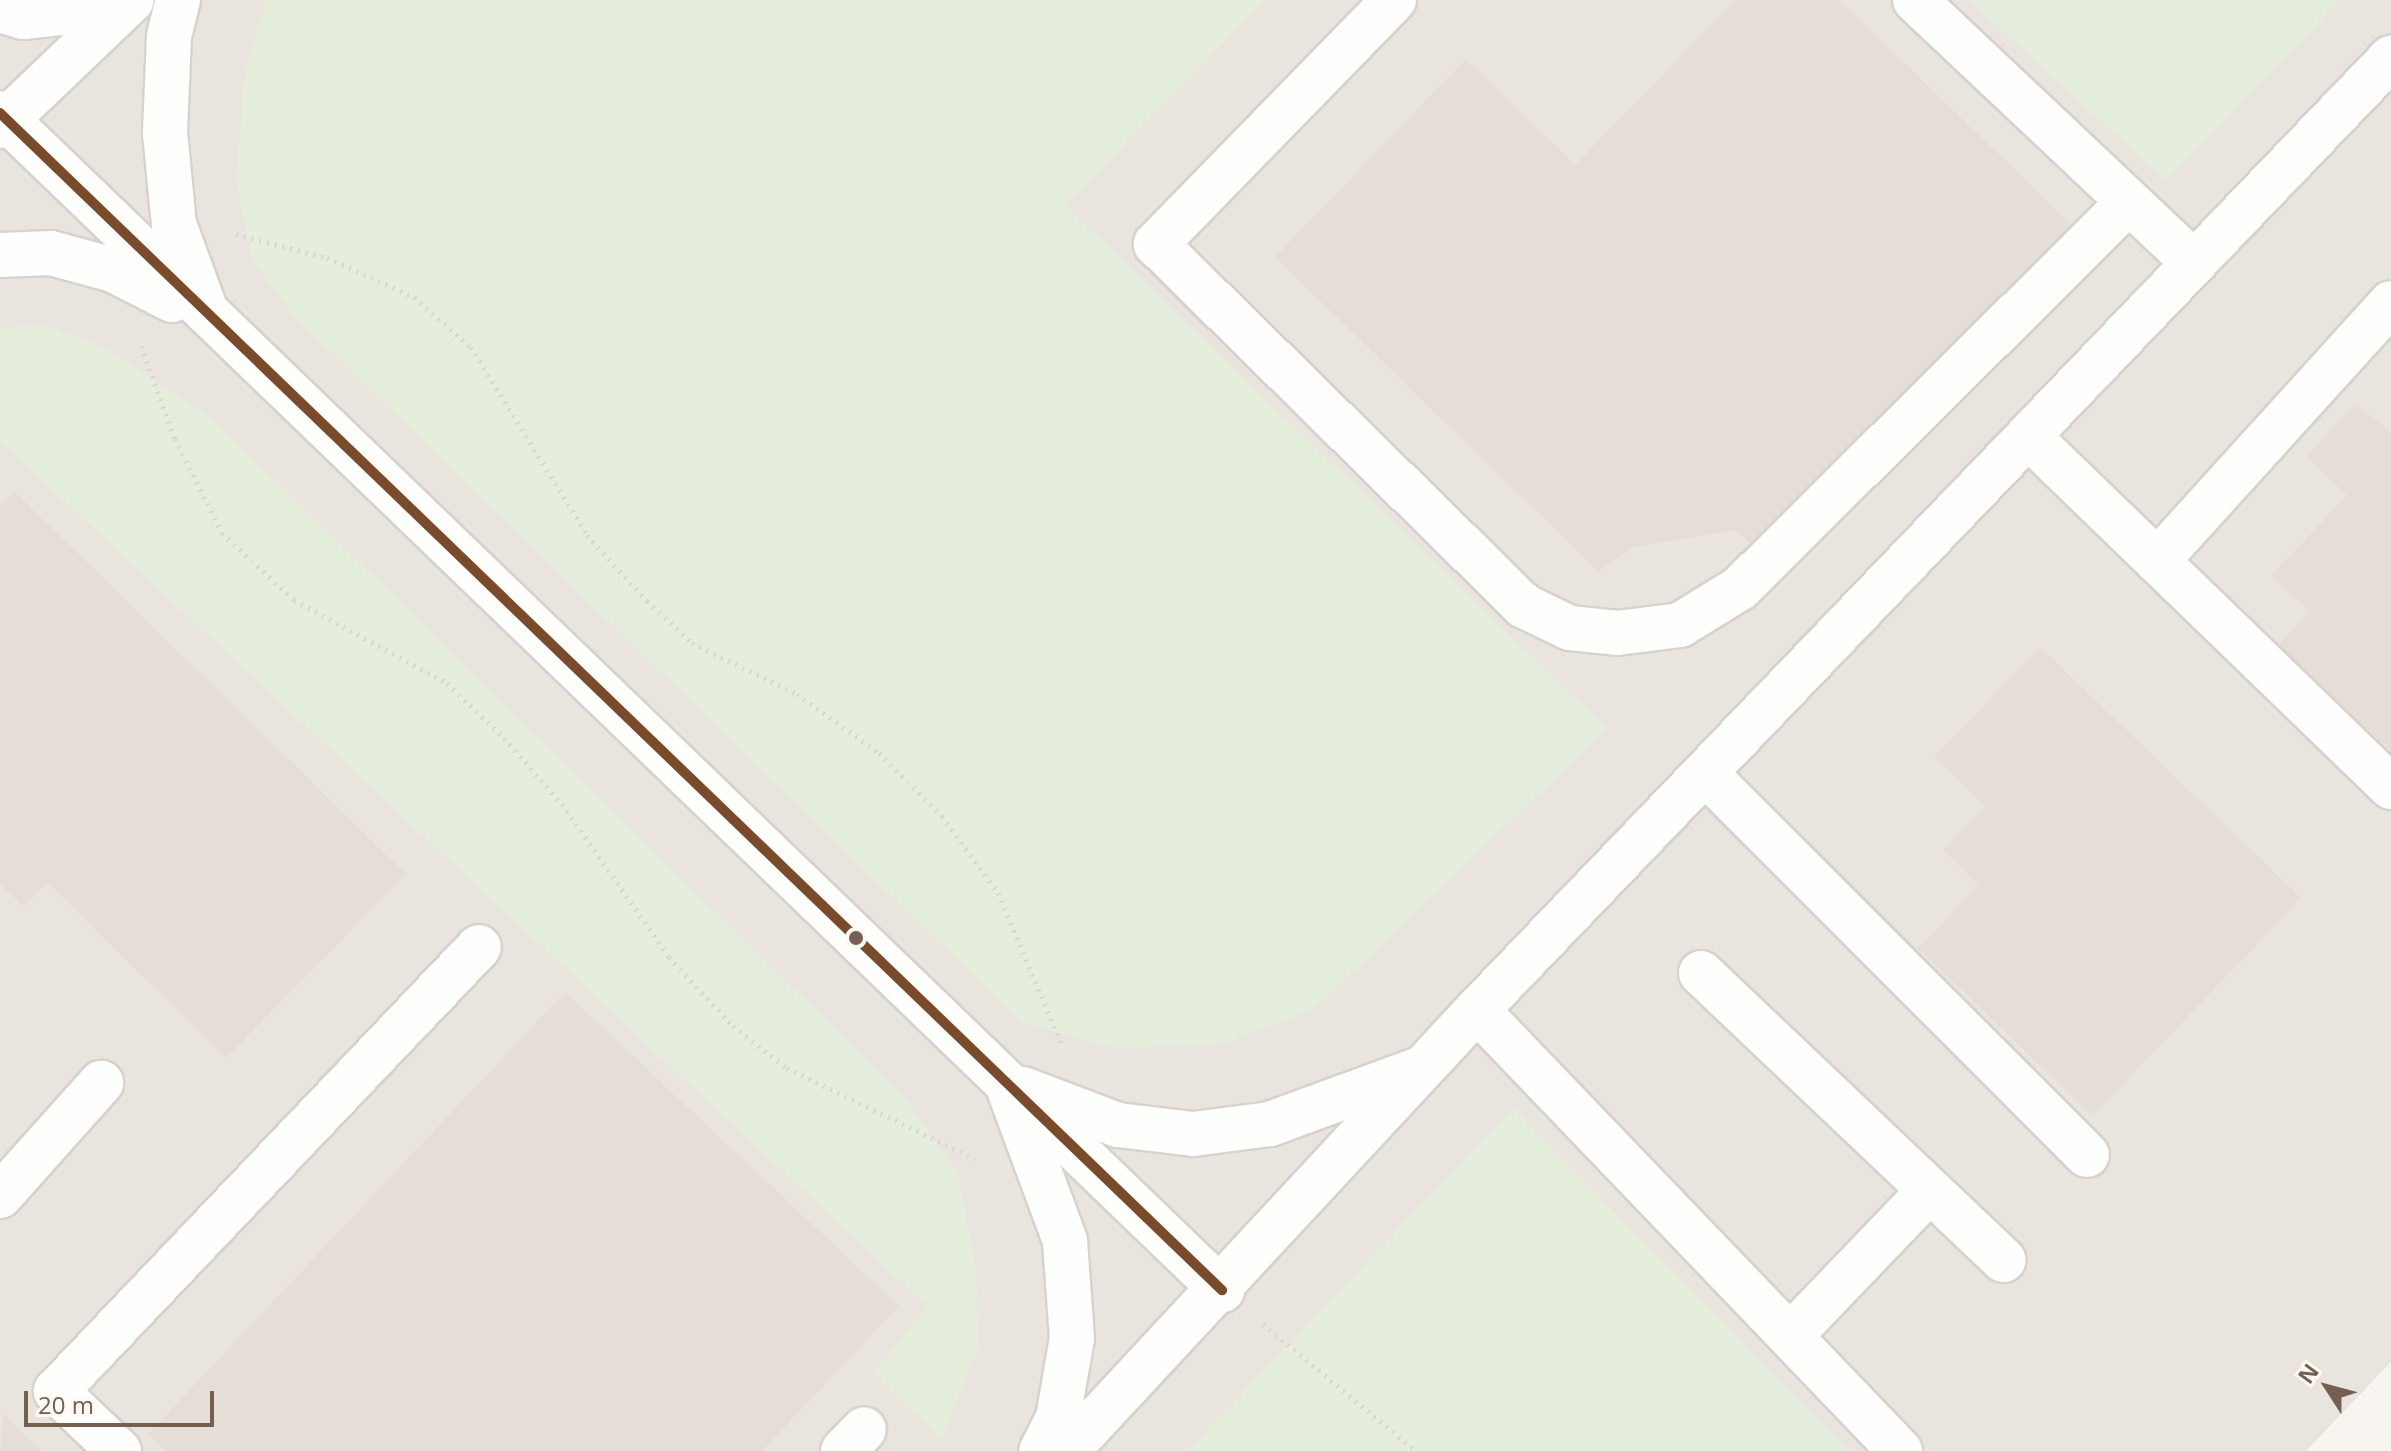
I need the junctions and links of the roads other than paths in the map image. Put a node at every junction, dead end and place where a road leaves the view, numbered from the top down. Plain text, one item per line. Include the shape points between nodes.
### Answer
1 (106, 0) edge
2 (132, 0) edge
3 (178, 0) edge
4 (1394, 0) edge
5 (1915, 0) edge
6 (0, 10) edge
7 (2391, 58) edge
8 (2, 120) edge
9 (2129, 202) junction
10 (0, 255) edge
11 (2194, 263) junction
12 (2391, 303) edge
13 (209, 319) junction
14 (2028, 436) junction
15 (2157, 561) junction
16 (1705, 773) junction
17 (2391, 787) edge
18 (479, 947) dead end
19 (1701, 973) dead end
20 (1477, 1010) junction
21 (1424, 1067) junction
22 (101, 1083) dead end
23 (1006, 1083) junction
24 (2087, 1155) dead end
25 (1929, 1191) junction
26 (0, 1196) edge
27 (2003, 1260) dead end
28 (1222, 1290) junction
29 (1790, 1336) junction
30 (119, 1451) edge
31 (1041, 1451) edge
32 (1067, 1451) edge
33 (1900, 1451) edge

1 - 6 street via 88,10 23,17
2 - 8 street
3 - 13 street via 169,36 165,133 174,224
4 - 9 street via 1156,244 1524,606 1570,628 1617,633 1680,625 1740,588
5 - 9 street
7 - 11 street
8 - 13 street
9 - 11 street
10 - 13 street via 51,253 113,270
11 - 14 street
12 - 15 street
13 - 23 street
14 - 15 street
14 - 16 street
15 - 17 street
16 - 20 street
16 - 24 street
18 - 30 street via 56,1391
19 - 25 street
20 - 21 street
20 - 29 street
21 - 23 street via 1270,1124 1193,1134 1118,1125
21 - 28 street
22 - 26 street
23 - 28 street
23 - 31 street via 1065,1241 1072,1338 1058,1418
25 - 27 street
25 - 29 street
28 - 32 street
29 - 33 street

